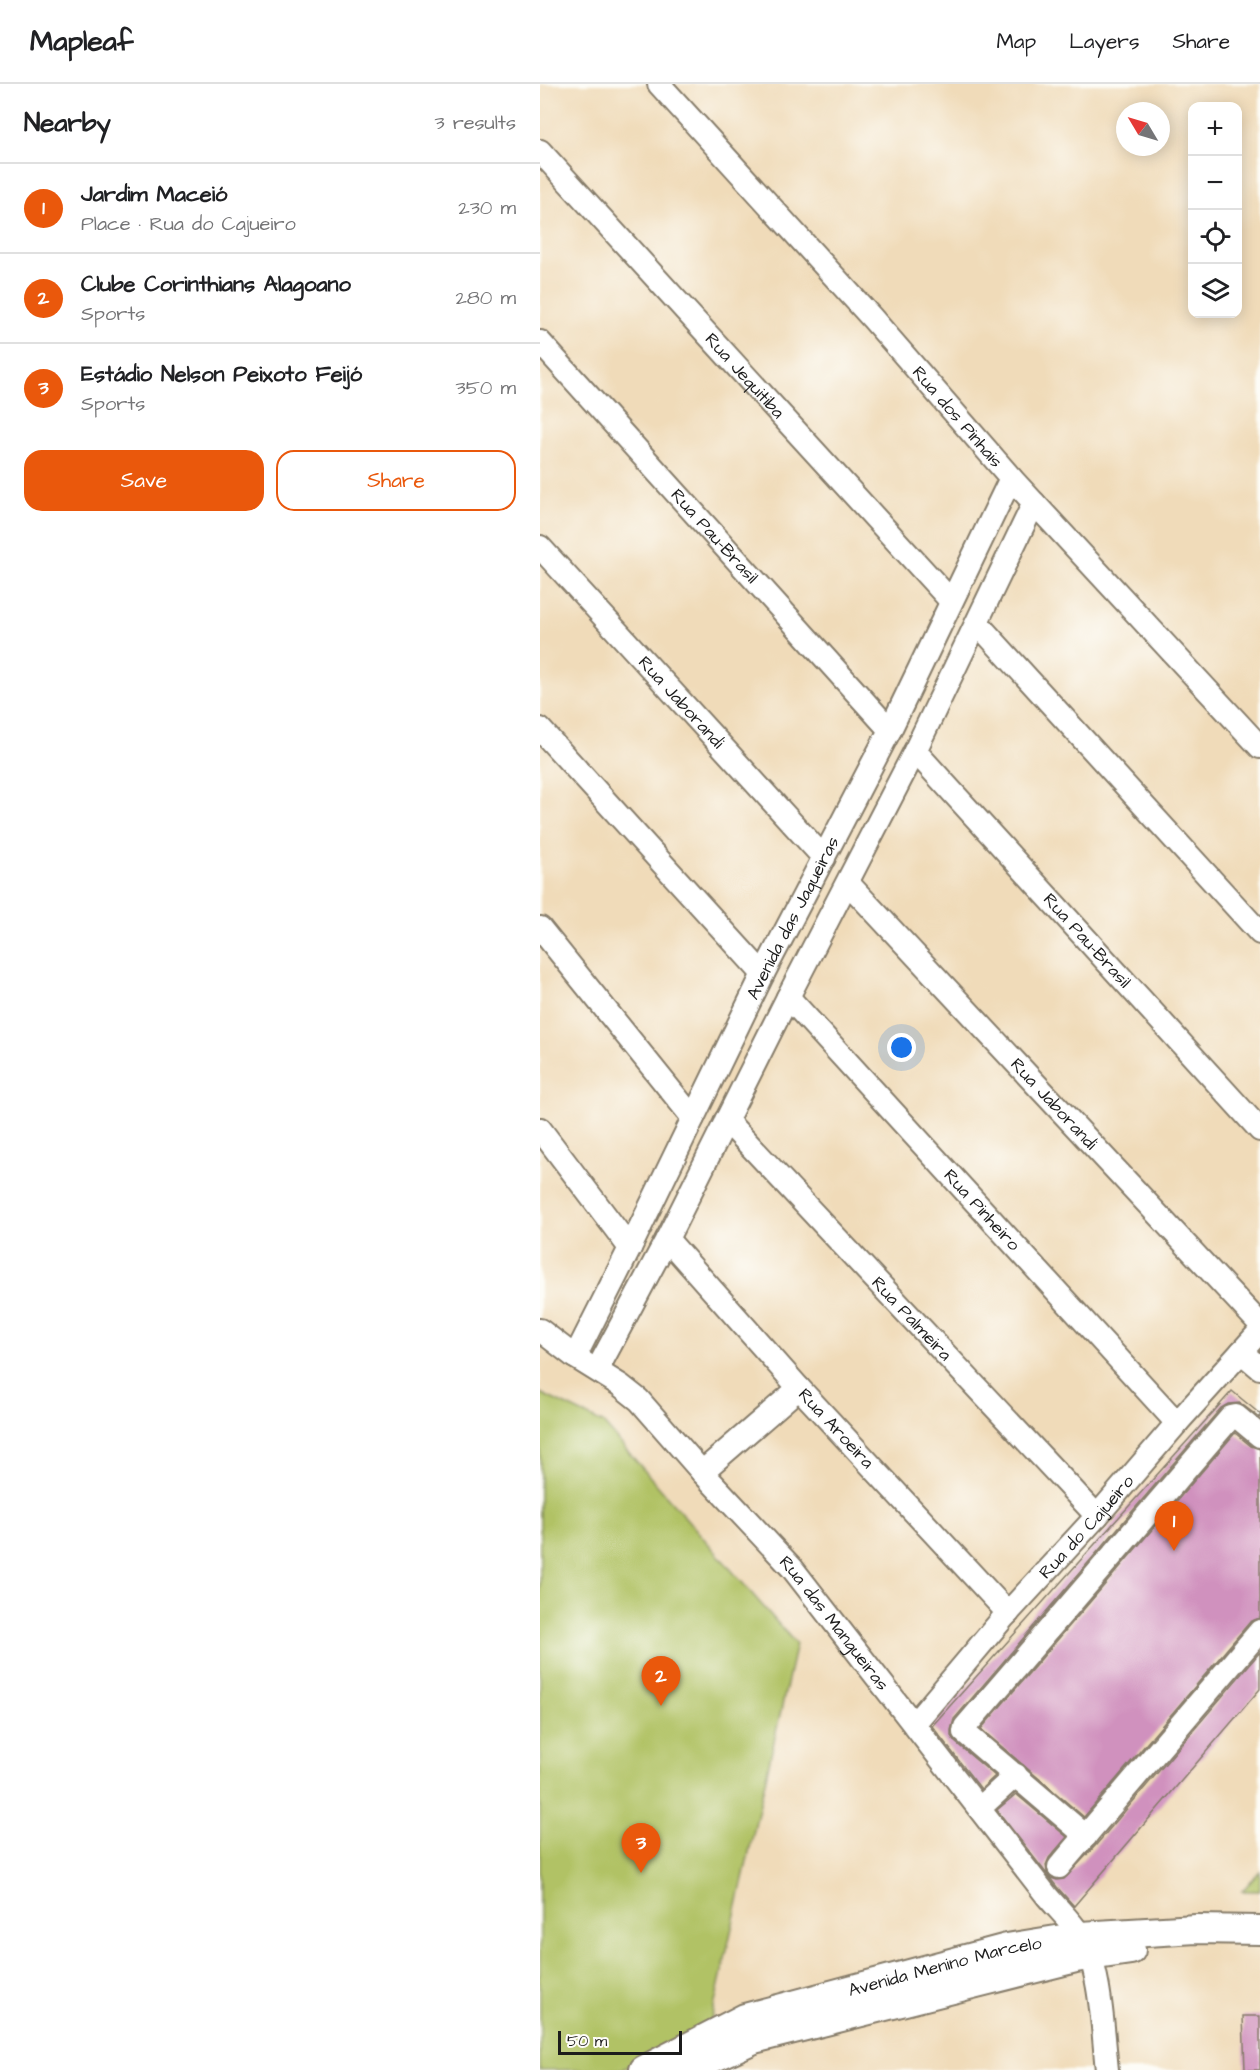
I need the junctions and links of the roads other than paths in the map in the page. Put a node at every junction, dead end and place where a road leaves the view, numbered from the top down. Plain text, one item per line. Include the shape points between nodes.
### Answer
1 (659, 84) edge
2 (540, 151) edge
3 (540, 342) edge
4 (1011, 478) junction
5 (1034, 503) junction
6 (540, 547) edge
7 (951, 601) junction
8 (977, 623) junction
9 (540, 729) edge
10 (890, 730) junction
11 (1257, 741) edge
12 (915, 751) junction
13 (844, 820) junction
14 (875, 828) junction
15 (824, 858) junction
16 (848, 883) junction
17 (540, 928) edge
18 (1260, 933) edge
19 (763, 974) junction
20 (788, 997) junction
21 (693, 1118) junction
22 (726, 1120) junction
23 (540, 1129) edge
24 (1260, 1130) edge
25 (667, 1239) junction
26 (630, 1248) junction
27 (1260, 1324) edge
28 (540, 1330) edge
29 (1260, 1331) edge
30 (1240, 1352) junction
31 (575, 1357) junction
32 (1260, 1368) edge
33 (597, 1370) junction
34 (799, 1388) junction
35 (1177, 1423) junction
36 (1260, 1436) edge
37 (702, 1472) junction
38 (1097, 1516) junction
39 (1008, 1613) junction
40 (1260, 1632) edge
41 (914, 1724) junction
42 (1016, 1775) junction
43 (986, 1804) junction
44 (1086, 1836) junction
45 (1059, 1867) dead end
46 (1260, 1930) edge
47 (1260, 1943) edge
48 (1085, 1946) junction
49 (644, 2070) edge
50 (686, 2070) edge
51 (1107, 2070) edge

1 - 4 street, Rua dos Pinhais
2 - 7 street, Rua Jequitiba
3 - 10 street, Rua Pau-Brasil
4 - 5 street, Rua dos Pinhais
4 - 7 street, Avenida das Jaqueiras
5 - 8 street, Avenida das Jaqueiras
5 - 11 street, Rua dos Pinhais
6 - 15 street, Rua Jaborandi
7 - 10 street, Avenida das Jaqueiras
8 - 12 street, Avenida das Jaqueiras
8 - 18 street
9 - 19 street
10 - 13 street, Avenida das Jaqueiras
12 - 14 street, Avenida das Jaqueiras
12 - 24 street, Rua Pau-Brasil
13 - 14 street
13 - 15 street, Avenida das Jaqueiras
14 - 16 street, Avenida das Jaqueiras
15 - 19 street, Avenida das Jaqueiras
16 - 20 street, Avenida das Jaqueiras
16 - 27 street, Rua Jaborandi
17 - 21 street
19 - 21 street, Avenida das Jaqueiras
20 - 22 street, Avenida das Jaqueiras
20 - 35 street, Rua Pinheiro
21 - 26 street, Avenida das Jaqueiras
22 - 25 street, Avenida das Jaqueiras
22 - 38 street, Rua Palmeira
23 - 26 street
25 - 33 street, Avenida das Jaqueiras
25 - 34 street, Rua Aroeira
26 - 31 street, Avenida das Jaqueiras
28 - 31 street, Rua das Mangueiras
29 - 30 street, Rua do Cajueiro
30 - 32 street
30 - 35 street, Rua do Cajueiro
31 - 33 street, Rua das Mangueiras
33 - 37 street, Rua das Mangueiras via 639,1400
34 - 37 street
34 - 39 street, Rua Aroeira
35 - 38 street, Rua do Cajueiro
36 - 42 street via 1236,1416 1231,1417 965,1727 964,1732
37 - 41 street, Rua das Mangueiras via 792,1568
38 - 39 street, Rua do Cajueiro
39 - 41 street, Rua do Cajueiro
40 - 44 street
41 - 43 street, Rua das Mangueiras
42 - 43 street
42 - 44 street
43 - 48 street, Rua das Mangueiras
44 - 45 street
46 - 48 main road, Avenida Menino Marcelo via 1196,1929
47 - 48 main road, Avenida Menino Marcelo
48 - 49 main road, Avenida Menino Marcelo via 1007,1948 745,2018
48 - 50 main road, Avenida Menino Marcelo via 1076,1958 754,2040
48 - 51 street via 1100,1999

